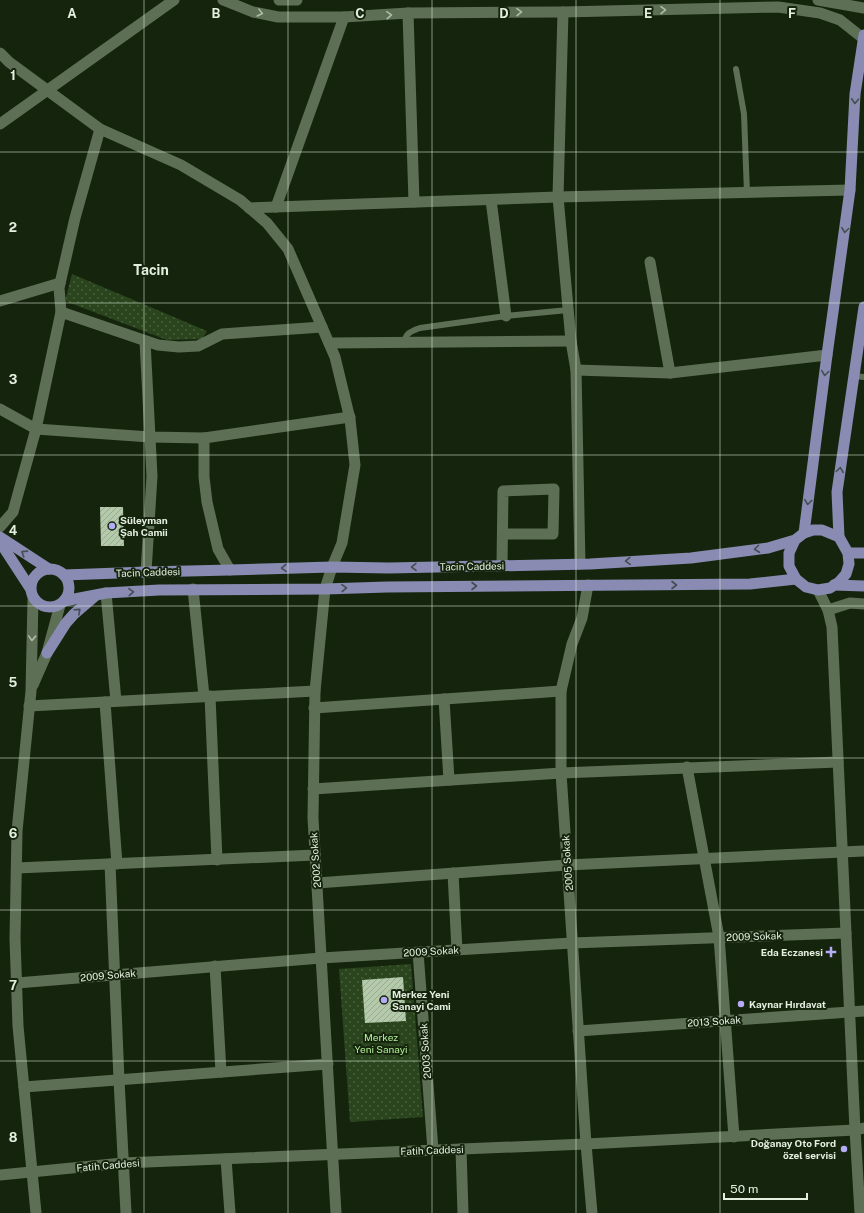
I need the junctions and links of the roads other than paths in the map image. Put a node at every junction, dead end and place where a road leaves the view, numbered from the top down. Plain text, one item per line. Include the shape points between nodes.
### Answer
1 (174, 0) edge
2 (223, 0) edge
3 (279, 0) edge
4 (297, 0) edge
5 (818, 0) edge
6 (864, 8) edge
7 (563, 12) junction
8 (408, 13) junction
9 (344, 17) junction
10 (864, 38) edge
11 (0, 53) edge
12 (736, 69) dead end
13 (46, 91) junction
14 (0, 124) edge
15 (100, 129) junction
16 (850, 190) junction
17 (747, 193) junction
18 (558, 198) junction
19 (491, 200) junction
20 (414, 202) junction
21 (276, 207) junction
22 (249, 208) junction
23 (650, 262) dead end
24 (60, 283) junction
25 (0, 301) edge
26 (864, 307) edge
27 (568, 310) junction
28 (61, 312) junction
29 (506, 316) junction
30 (322, 327) junction
31 (144, 340) junction
32 (405, 342) junction
33 (571, 342) junction
34 (329, 343) junction
35 (827, 355) junction
36 (576, 370) junction
37 (670, 373) junction
38 (859, 377) edge
39 (0, 409) edge
40 (350, 416) junction
41 (36, 429) junction
42 (150, 437) junction
43 (204, 438) junction
44 (0, 527) edge
45 (503, 534) junction
46 (0, 537) edge
47 (800, 537) junction
48 (839, 537) junction
49 (0, 542) edge
50 (848, 553) junction
51 (864, 553) edge
52 (580, 564) junction
53 (502, 565) junction
54 (332, 567) junction
55 (49, 569) junction
56 (230, 570) junction
57 (146, 572) junction
58 (64, 575) junction
59 (796, 579) junction
60 (588, 585) junction
61 (834, 585) junction
62 (864, 586) edge
63 (30, 588) junction
64 (193, 589) junction
65 (325, 589) junction
66 (818, 590) junction
67 (101, 594) junction
68 (33, 599) junction
69 (62, 603) junction
70 (864, 604) edge
71 (828, 610) junction
72 (46, 653) junction
73 (315, 690) junction
74 (560, 691) junction
75 (30, 692) junction
76 (207, 696) junction
77 (444, 699) junction
78 (111, 702) junction
79 (29, 706) junction
80 (314, 708) junction
81 (838, 762) junction
82 (687, 768) junction
83 (561, 773) junction
84 (449, 780) junction
85 (313, 789) junction
86 (864, 851) edge
87 (842, 853) junction
88 (315, 855) junction
89 (704, 859) junction
90 (217, 860) junction
91 (114, 864) junction
92 (567, 865) junction
93 (17, 868) junction
94 (453, 873) junction
95 (317, 883) junction
96 (846, 933) junction
97 (719, 937) junction
98 (572, 943) junction
99 (457, 950) junction
100 (418, 952) junction
101 (321, 958) junction
102 (215, 966) junction
103 (115, 975) junction
104 (17, 983) junction
105 (864, 1011) edge
106 (850, 1012) junction
107 (725, 1020) junction
108 (578, 1030) junction
109 (328, 1064) junction
110 (221, 1072) junction
111 (119, 1080) junction
112 (24, 1087) junction
113 (859, 1129) edge
114 (734, 1137) junction
115 (586, 1144) junction
116 (461, 1149) junction
117 (433, 1150) junction
118 (333, 1154) junction
119 (226, 1158) junction
120 (123, 1163) junction
121 (32, 1171) junction
122 (0, 1175) edge
123 (36, 1213) edge
124 (126, 1213) edge
125 (230, 1213) edge
126 (336, 1213) edge
127 (463, 1213) edge
128 (592, 1213) edge
129 (860, 1213) edge

1 - 13 street
2 -> 9 street via 253,12 278,17
3 - 4 street
5 - 6 street
8 -> 7 street
7 -> 10 street via 778,7 840,20
7 - 18 street
9 -> 8 street
8 - 20 street
9 - 21 street
10 -> 16 main road via 855,94
11 - 13 street, 2002 Sokak
12 - 17 lane via 744,114
13 - 14 street
13 - 15 street, 2002 Sokak
15 - 22 street, 2002 Sokak via 181,165
15 - 24 street
16 - 17 street
16 -> 35 main road
17 - 18 street
18 - 19 street
18 - 27 street
19 - 20 street
19 - 29 street
20 - 21 street
21 - 22 street
22 - 30 street, 2002 Sokak via 267,223 288,249
23 - 37 street
24 - 25 street
24 - 28 street
26 - 38 main road
27 - 29 lane
27 - 33 street
28 - 31 street
28 - 41 street
29 - 32 lane via 420,328 410,332
30 - 31 street via 222,334 198,346 158,345
30 - 34 street, 2002 Sokak
31 - 42 street
32 - 33 street
32 - 34 street
33 - 36 street
34 - 40 street, 2002 Sokak
35 - 37 street
35 -> 47 main road
36 - 37 street
36 - 52 street
48 -> 38 main road via 837,492
39 - 41 street
40 - 43 street
40 - 54 street, 2002 Sokak via 355,465 342,543
41 - 42 street
41 - 44 street via 13,512
42 - 43 street
42 - 57 street via 152,476
43 - 56 street via 207,502 218,549
45 - 45 street via 503,491 554,489 553,534
45 - 53 street
55 -> 46 main road
47 - 48 main road, Tacin Caddesi via 813,530 822,530
47 -> 52 main road, Tacin Caddesi via 768,548 691,558
47 - 59 main road via 789,553 789,566
48 - 50 main road
49 - 63 main road
50 - 51 main road
50 - 61 main road via 849,564 846,574
52 - 53 main road, Tacin Caddesi
53 -> 54 main road, Tacin Caddesi
54 -> 56 main road, Tacin Caddesi
54 - 65 street, 2002 Sokak
55 - 58 main road
55 - 63 main road via 38,573
56 - 57 main road, Tacin Caddesi
57 - 58 main road, Tacin Caddesi
58 - 69 main road via 69,586 68,597
60 -> 59 main road, Tacin Caddesi via 750,584
59 - 66 main road via 806,587
65 -> 60 main road, Tacin Caddesi
60 - 74 street, 2005 Sokak via 582,618 572,644
61 - 62 main road
61 - 66 main road
63 - 68 main road
64 - 65 main road, Tacin Caddesi
67 -> 64 main road, Tacin Caddesi
64 - 76 street
65 - 73 street, 2002 Sokak
66 - 71 street
67 - 69 main road, Tacin Caddesi
72 -> 67 main road via 74,614
67 - 78 street
68 - 69 main road via 37,604 48,608 54,608
68 -> 75 street
69 - 72 street
70 - 71 street via 850,603
71 - 81 street via 832,627
72 - 75 street
73 - 76 street
73 - 80 street, 2002 Sokak
74 - 77 street
74 - 83 street, 2005 Sokak
75 - 79 street
76 - 78 street
76 - 90 street
77 - 80 street
77 - 84 street
78 - 79 street
78 - 91 street
79 - 93 street
80 - 85 street, 2002 Sokak
81 - 82 street
81 - 87 street
82 - 83 street
82 - 89 street
83 - 84 street
83 - 92 street, 2005 Sokak
84 - 85 street
85 - 88 street, 2002 Sokak
86 - 87 street
87 - 89 street
87 - 96 street
88 - 90 street
88 - 95 street, 2002 Sokak
89 - 92 street
89 - 97 street
90 - 91 street
91 - 93 street
91 - 103 street
92 - 94 street
92 - 98 street, 2005 Sokak
93 - 104 street
94 - 95 street
94 - 99 street
95 - 101 street, 2002 Sokak
96 - 97 street, 2009 Sokak
96 - 106 street
97 - 98 street, 2009 Sokak
97 - 107 street
98 - 99 street, 2009 Sokak
98 - 108 street, 2005 Sokak
99 - 100 street, 2009 Sokak
100 - 101 street, 2009 Sokak
100 - 117 street, 2003 Sokak
101 - 102 street, 2009 Sokak
101 - 109 street, 2002 Sokak
102 - 103 street, 2009 Sokak
102 - 110 street
103 - 104 street, 2009 Sokak
103 - 111 street
104 - 112 street
105 - 106 street, 2013 Sokak
106 - 107 street, 2013 Sokak
106 - 113 street
107 - 108 street, 2013 Sokak
107 - 114 street
108 - 115 street, 2005 Sokak
109 - 110 street
109 - 118 street, 2002 Sokak
110 - 111 street
111 - 112 street
111 - 120 street
112 - 121 street
113 - 114 street, Fatih Caddesi
113 - 129 street
114 - 115 street, Fatih Caddesi
115 - 116 street, Fatih Caddesi
115 - 128 street, 2005 Sokak
116 - 117 street, Fatih Caddesi
116 - 127 street
117 - 118 street, Fatih Caddesi
118 - 119 street, Fatih Caddesi
118 - 126 street, 2002 Sokak
119 - 120 street, Fatih Caddesi
119 - 125 street
120 - 121 street, Fatih Caddesi
120 - 124 street
121 - 122 street, Fatih Caddesi
121 - 123 street

